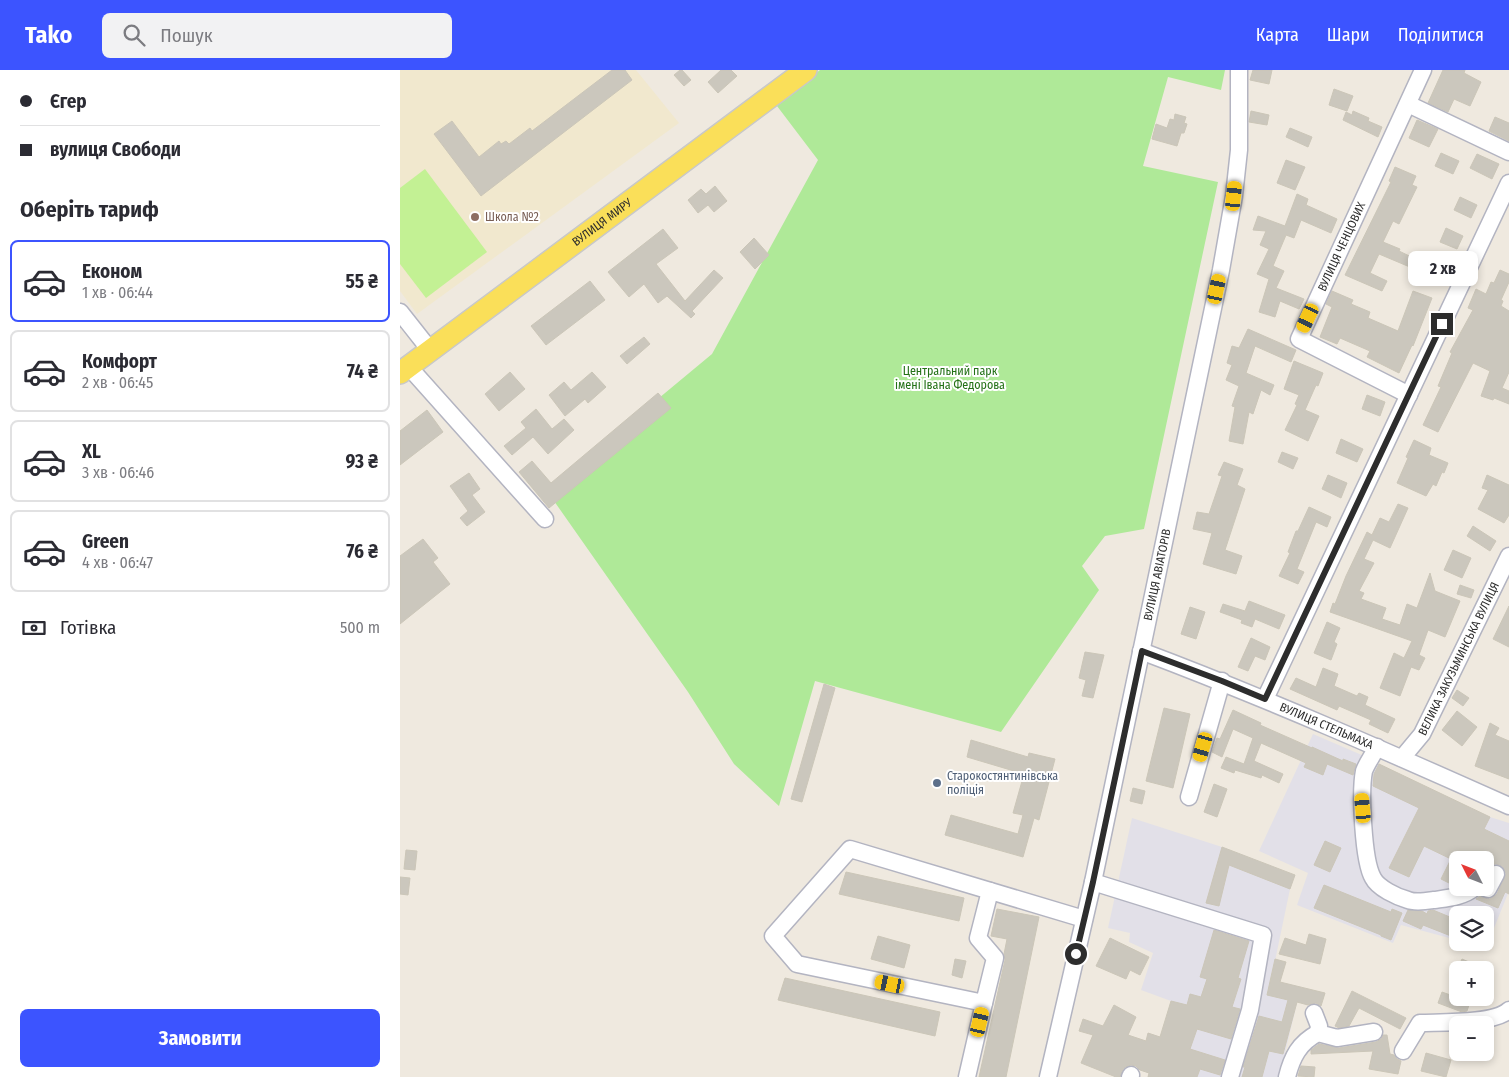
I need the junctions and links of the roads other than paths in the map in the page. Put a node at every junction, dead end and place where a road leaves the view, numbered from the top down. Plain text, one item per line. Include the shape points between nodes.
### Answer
1 (806, 70) edge
2 (1239, 70) edge
3 (1424, 70) edge
4 (1408, 104) junction
5 (1509, 152) edge
6 (1509, 183) edge
7 (400, 312) edge
8 (430, 350) junction
9 (404, 370) edge
10 (1409, 395) junction
11 (545, 519) dead end
12 (1509, 556) edge
13 (1142, 651) junction
14 (1222, 681) junction
15 (1265, 699) junction
16 (1377, 748) junction
17 (1402, 758) junction
18 (1189, 796) dead end
19 (1509, 806) edge
20 (1496, 874) dead end
21 (1494, 878) edge
22 (1093, 882) junction
23 (990, 891) junction
24 (1457, 896) edge
25 (1084, 919) junction
26 (984, 1003) junction
27 (1509, 1010) edge
28 (1314, 1013) dead end
29 (1374, 1032) dead end
30 (1318, 1033) junction
31 (1404, 1051) dead end
32 (967, 1077) edge
33 (1048, 1077) edge
34 (1230, 1077) edge
35 (1287, 1077) edge

1 - 8 main road, ВУЛИЦЯ МИРУ
2 - 13 street, ВУЛИЦЯ АВІАТОРІВ via 1239,150 1232,205
3 - 4 street, ВУЛИЦЯ ЧЕНЦОВИХ
4 - 5 street
4 - 10 street, ВУЛИЦЯ ЧЕНЦОВИХ via 1299,338
6 - 10 street
7 - 8 street
8 - 9 main road, ВУЛИЦЯ МИРУ
9 - 11 street
10 - 15 street
12 - 17 street, ВЕЛИКА ЗАКУЗЬМИНСЬКА ВУЛИЦЯ via 1422,734
13 - 14 street, ВУЛИЦЯ СТЕЛЬМАХА
13 - 22 street, ВУЛИЦЯ АВІАТОРІВ
14 - 15 street, ВУЛИЦЯ СТЕЛЬМАХА
14 - 18 street
15 - 16 street, ВУЛИЦЯ СТЕЛЬМАХА
16 - 17 street, ВУЛИЦЯ СТЕЛЬМАХА
16 - 24 street via 1365,769 1361,789 1367,864 1373,879 1382,888 1408,901
17 - 19 street, ВУЛИЦЯ СТЕЛЬМАХА
20 - 21 street
22 - 25 street, ВУЛИЦЯ АВІАТОРІВ
22 - 34 street via 1263,934 1250,1010
23 - 25 street
23 - 26 street via 978,938 995,958
23 - 26 street via 850,848 773,936 797,964
25 - 33 street, ВУЛИЦЯ АВІАТОРІВ
26 - 32 street
27 - 31 street via 1490,1019 1420,1023
28 - 30 street
29 - 30 street via 1337,1038
30 - 35 street via 1297,1051

